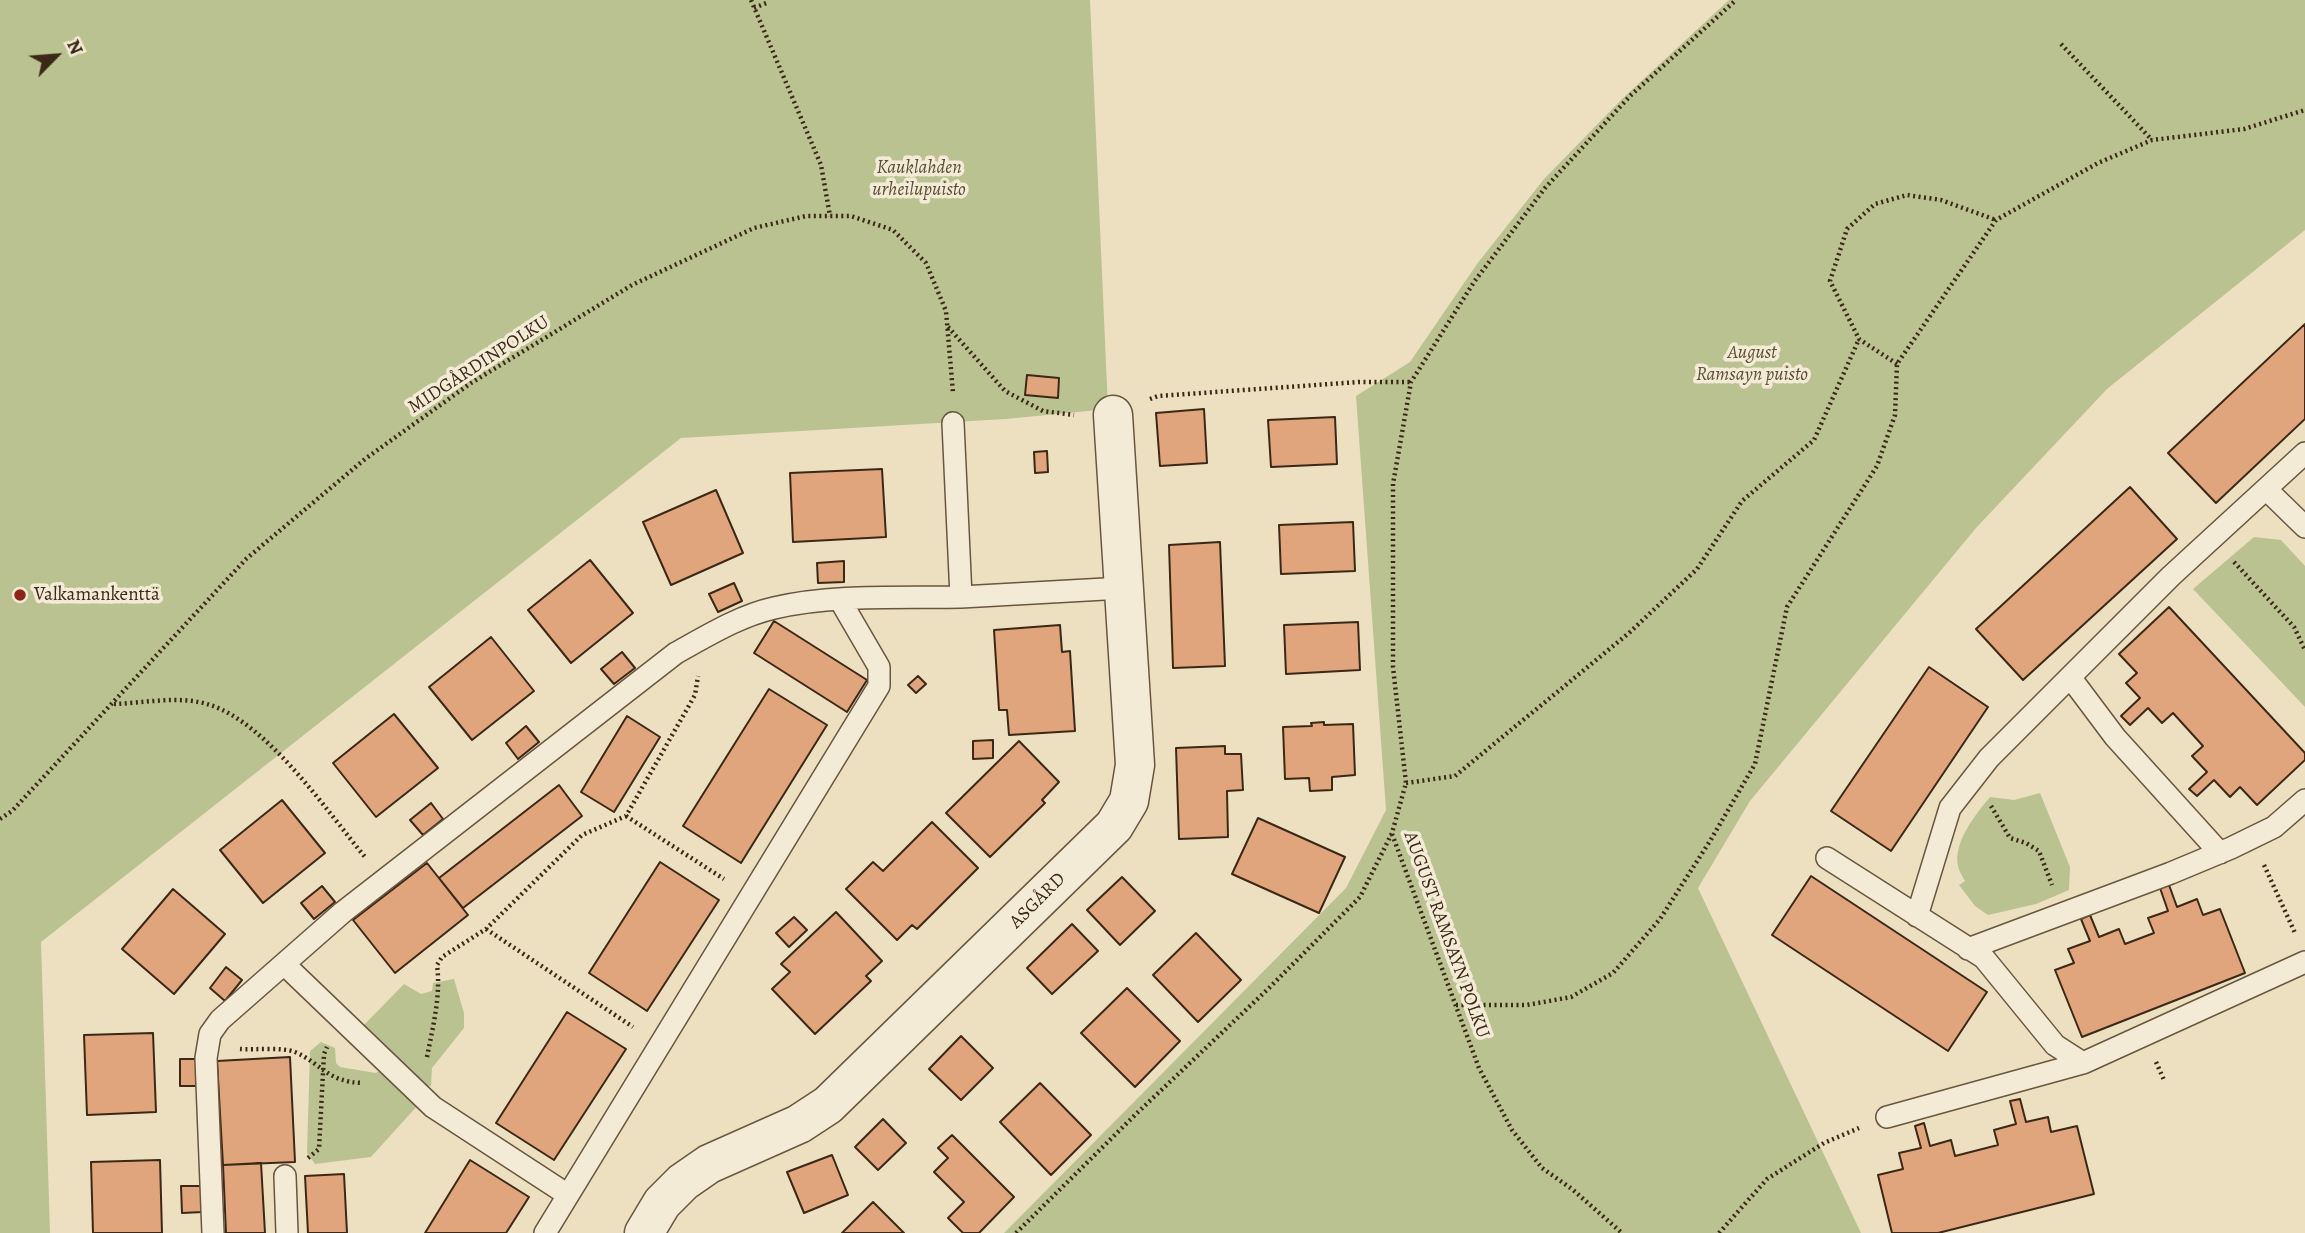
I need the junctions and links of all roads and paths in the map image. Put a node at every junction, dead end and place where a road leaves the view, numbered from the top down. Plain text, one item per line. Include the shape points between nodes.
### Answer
1 (751, 0) edge
2 (1736, 0) edge
3 (769, 2) dead end
4 (754, 8) junction
5 (2061, 44) dead end
6 (2305, 110) edge
7 (2152, 140) junction
8 (830, 216) junction
9 (1997, 220) junction
10 (948, 327) junction
11 (1859, 339) junction
12 (1897, 364) junction
13 (1411, 382) junction
14 (1103, 417) junction
15 (953, 423) joint
16 (2305, 453) edge
17 (2266, 489) junction
18 (2305, 527) edge
19 (2212, 538) junction
20 (1123, 588) junction
21 (961, 597) junction
22 (840, 600) junction
23 (704, 638) junction
24 (2305, 650) edge
25 (2070, 677) junction
26 (113, 704) junction
27 (1406, 783) junction
28 (1965, 787) junction
29 (2305, 800) edge
30 (626, 816) junction
31 (0, 819) edge
32 (1392, 833) junction
33 (2220, 853) junction
34 (1826, 858) dead end
35 (2262, 862) dead end
36 (384, 880) junction
37 (751, 896) junction
38 (2063, 913) junction
39 (1917, 916) junction
40 (486, 929) junction
41 (2297, 939) dead end
42 (1968, 948) junction
43 (2305, 962) edge
44 (284, 964) junction
45 (1456, 1005) junction
46 (344, 1022) junction
47 (660, 1045) junction
48 (208, 1048) junction
49 (2083, 1063) junction
50 (323, 1072) junction
51 (403, 1078) junction
52 (1887, 1117) dead end
53 (1824, 1143) dead end
54 (285, 1176) joint
55 (568, 1195) junction
56 (213, 1233) edge
57 (287, 1233) edge
58 (545, 1233) edge
59 (644, 1233) edge
60 (1016, 1233) edge
61 (1622, 1233) edge
62 (1719, 1233) edge

1 - 4 path
2 - 13 path, AUGUST RAMSAYN POLKU via 1630,96 1545,188 1474,282
3 - 4 path
4 - 8 path via 821,165
5 - 7 path
6 - 7 path via 2244,129
7 - 9 path via 2098,163
8 - 10 path, MIDGÅRDINPOLKU via 851,216 893,230 926,263
8 - 26 path, MIDGÅRDINPOLKU via 806,216 741,233 632,285 471,383 365,459 246,559
9 - 11 path via 1941,200 1907,195 1875,204 1847,229 1830,281
9 - 12 path
10 - 14 path via 1005,391 1043,411
10 - 15 path, MIDGÅRDINPOLKU
11 - 12 path
11 - 27 path via 1814,440 1742,501 1697,569 1629,634 1455,776
12 - 45 path via 1895,415 1877,466 1787,607 1755,764 1660,919 1613,973 1571,997 1527,1005
13 - 14 path via 1158,396
13 - 27 path, AUGUST RAMSAYN POLKU via 1393,484 1393,667
14 - 20 street, ASGÅRD
15 - 21 lane
16 - 17 lane
17 - 18 lane
17 - 19 lane
19 - 24 path via 2294,627
19 - 25 lane
20 - 21 lane
20 - 59 street, ASGÅRD via 1135,765 1129,801 1114,826 828,1105 799,1124 709,1164 683,1182 662,1203
21 - 22 lane
22 - 23 lane via 772,608
22 - 37 lane via 879,667 880,686
23 - 30 path via 695,695
23 - 36 lane via 676,653
25 - 28 lane
25 - 33 lane via 2115,737
26 - 31 path, MIDGÅRDINPOLKU
26 - 36 path via 189,700 230,713 275,748
27 - 32 path, AUGUST RAMSAYN POLKU
28 - 38 path via 1992,807 2010,838 2039,851
28 - 39 lane via 1950,808
29 - 33 lane via 2274,827
30 - 37 path
30 - 40 path via 582,835
32 - 45 path, AUGUST RAMSAYN POLKU
32 - 60 path via 1360,897
33 - 38 lane
34 - 39 lane
35 - 41 path
36 - 44 lane
37 - 47 lane
38 - 42 lane
39 - 42 lane
40 - 47 path
40 - 51 path via 437,965 438,999 427,1059
42 - 49 lane via 1984,958 2055,1045
43 - 49 lane
44 - 46 lane
44 - 48 lane via 220,1020 210,1034
45 - 61 path, AUGUST RAMSAYN POLKU via 1479,1068 1511,1130 1542,1168
46 - 50 path via 331,1037
46 - 51 lane
47 - 55 lane
48 - 50 path via 293,1051
48 - 56 lane
49 - 52 lane
50 - 51 path via 347,1083
50 - 54 path via 319,1149
51 - 55 lane via 433,1107
53 - 62 path via 1767,1179
54 - 57 lane
55 - 58 lane

